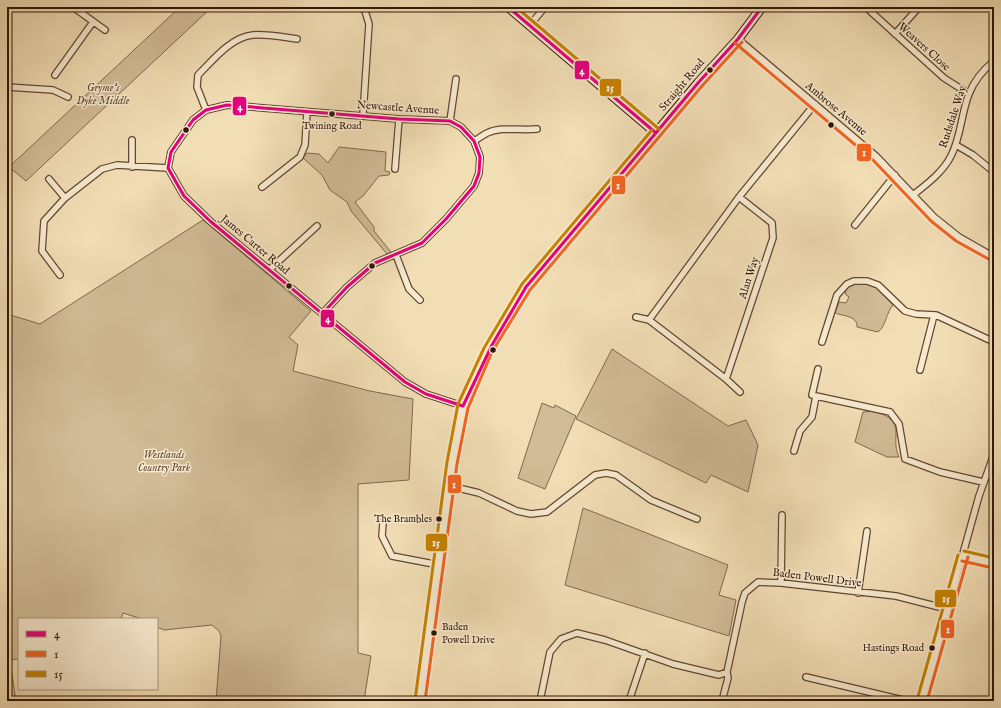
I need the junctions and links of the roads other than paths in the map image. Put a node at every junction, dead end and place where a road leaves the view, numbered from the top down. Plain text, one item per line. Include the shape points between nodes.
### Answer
1 (73, 7) edge
2 (361, 7) edge
3 (508, 7) edge
4 (545, 7) edge
5 (762, 7) edge
6 (919, 7) edge
7 (869, 10) dead end
8 (94, 22) junction
9 (530, 26) junction
10 (105, 30) dead end
11 (895, 34) junction
12 (297, 38) dead end
13 (738, 38) junction
14 (994, 61) edge
15 (55, 75) dead end
16 (456, 78) dead end
17 (7, 87) edge
18 (968, 94) junction
19 (68, 97) dead end
20 (815, 104) junction
21 (206, 110) junction
22 (308, 112) junction
23 (363, 116) junction
24 (399, 120) junction
25 (450, 121) junction
26 (537, 129) dead end
27 (656, 133) junction
28 (132, 140) dead end
29 (474, 141) junction
30 (956, 145) junction
31 (132, 167) junction
32 (168, 168) junction
33 (395, 169) dead end
34 (994, 172) edge
35 (895, 175) junction
36 (49, 179) dead end
37 (262, 187) dead end
38 (913, 196) junction
39 (739, 197) junction
40 (65, 198) junction
41 (317, 226) dead end
42 (855, 226) dead end
43 (396, 254) junction
44 (994, 257) edge
45 (270, 270) junction
46 (60, 275) dead end
47 (420, 300) dead end
48 (323, 314) junction
49 (934, 315) junction
50 (636, 318) dead end
51 (649, 320) junction
52 (822, 342) dead end
53 (994, 342) edge
54 (818, 369) dead end
55 (920, 370) dead end
56 (726, 379) junction
57 (740, 392) dead end
58 (811, 395) junction
59 (463, 406) junction
60 (794, 451) dead end
61 (994, 454) edge
62 (984, 482) junction
63 (450, 486) junction
64 (782, 514) dead end
65 (697, 519) dead end
66 (383, 523) dead end
67 (867, 531) dead end
68 (963, 556) junction
69 (994, 563) edge
70 (439, 566) junction
71 (781, 583) junction
72 (858, 592) junction
73 (947, 609) junction
74 (645, 653) junction
75 (727, 672) junction
76 (806, 677) dead end
77 (421, 701) edge
78 (540, 701) edge
79 (628, 701) edge
80 (722, 701) edge
81 (907, 701) edge
82 (922, 701) edge

1 - 8 street
2 - 23 street via 370,24
3 - 9 street
4 - 9 street
5 - 13 street, Straight Road
6 - 11 street
7 - 11 street, Weavers Close
8 - 10 street
8 - 15 street
9 - 27 street
11 - 18 street, Weavers Close via 944,78
12 - 21 street via 254,35 242,37 234,42 198,74 196,87
13 - 20 street, Ambrose Avenue
13 - 27 street, Straight Road
14 - 18 street, Rudsdale Way via 979,76
16 - 25 street
17 - 19 street via 53,90
18 - 30 street, Rudsdale Way
20 - 35 street, Ambrose Avenue
20 - 39 street
21 - 22 street, Newcastle Avenue via 227,105
21 - 32 street, Newcastle Avenue via 193,120 177,142 171,152
22 - 23 street, Newcastle Avenue
22 - 37 street via 305,145 300,157
23 - 24 street, Newcastle Avenue
24 - 25 street, Newcastle Avenue
24 - 33 street
25 - 29 street, Newcastle Avenue
26 - 29 street via 488,132
27 - 59 street, Straight Road via 526,287 488,350
28 - 31 street
29 - 43 street via 480,157 479,173 474,186 422,242
30 - 34 street
30 - 38 street, Rudsdale Way via 943,168
31 - 32 street
31 - 40 street via 117,165 102,170
32 - 45 street, James Carter Road via 184,196
35 - 38 street, Ambrose Avenue
35 - 42 street
36 - 40 street
38 - 44 street, Ambrose Avenue via 959,237
39 - 51 street
39 - 56 street, Alan Way via 772,223 773,238
40 - 46 street via 44,221 42,234 42,251
41 - 45 street
43 - 47 street via 409,289
43 - 48 street via 366,270
45 - 48 street, James Carter Road
48 - 59 street, James Carter Road via 405,382 426,394
49 - 52 street via 905,311 878,285 867,281 854,281 847,284 837,295
49 - 53 street
49 - 55 street
50 - 51 street
51 - 56 street
54 - 58 street
56 - 57 street
58 - 60 street via 812,418 800,432
58 - 62 street via 890,412 899,424 905,459 940,472
59 - 63 street, Straight Road
61 - 62 street
62 - 68 street
63 - 65 street via 479,493 516,511 531,514 547,512 594,475 606,473 616,475 651,500
63 - 70 street, Straight Road
64 - 71 street
66 - 70 street via 382,536 392,556
67 - 72 street
68 - 69 street
68 - 73 street
70 - 77 street, Straight Road
71 - 72 street, Baden Powell Drive
71 - 75 street, Baden Powell Drive via 758,582 745,593
72 - 73 street, Baden Powell Drive via 896,596
73 - 82 street
74 - 75 street via 673,664 719,675
74 - 78 street via 576,633 561,639 550,652
74 - 79 street
75 - 80 street, Baden Powell Drive via 728,678
76 - 81 street

